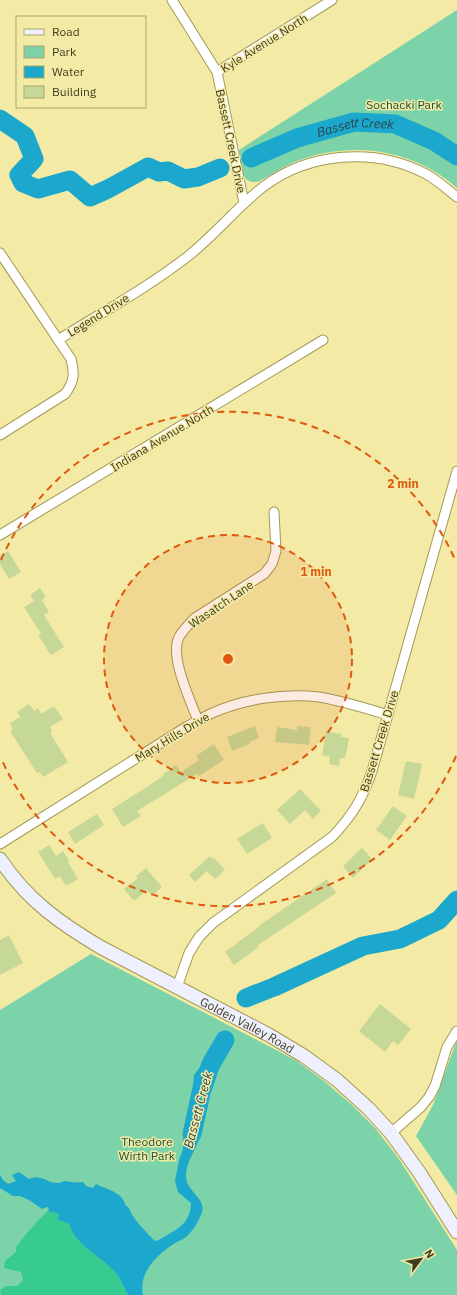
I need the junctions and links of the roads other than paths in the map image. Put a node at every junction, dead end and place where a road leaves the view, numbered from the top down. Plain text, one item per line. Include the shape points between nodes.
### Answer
1 (172, 0) edge
2 (332, 0) edge
3 (217, 72) junction
4 (457, 197) edge
5 (244, 203) junction
6 (0, 253) edge
7 (58, 340) junction
8 (323, 340) dead end
9 (0, 435) edge
10 (457, 471) edge
11 (274, 512) dead end
12 (0, 535) edge
13 (388, 715) junction
14 (198, 720) junction
15 (0, 844) edge
16 (0, 859) edge
17 (177, 987) junction
18 (457, 1031) edge
19 (391, 1133) junction
20 (457, 1232) edge

1 - 3 street, Bassett Creek Drive
2 - 3 street, Kyle Avenue North
3 - 5 street, Bassett Creek Drive
4 - 5 street, Bassett Creek Drive via 426,174 405,164 381,158 356,156 332,158 285,173
5 - 7 street, Legend Drive via 190,255 165,274
6 - 7 street
7 - 9 street, Legend Drive via 74,368 71,386 65,394
8 - 12 street, Indiana Avenue North
10 - 13 street, Bassett Creek Drive
11 - 14 street, Wasatch Lane via 276,551 272,564 264,574 195,618 178,638 178,665
13 - 14 street, Mary Hills Drive via 345,702 318,697 291,697 263,698 236,704
13 - 17 street, Bassett Creek Drive via 367,786 346,822 332,838 213,923 199,937 189,953
14 - 15 street, Mary Hills Drive
16 - 17 street, Golden Valley Road via 39,906 60,922 102,948
17 - 19 street, Golden Valley Road via 304,1056 337,1080
18 - 19 street via 448,1047 429,1097
19 - 20 street, Golden Valley Road

